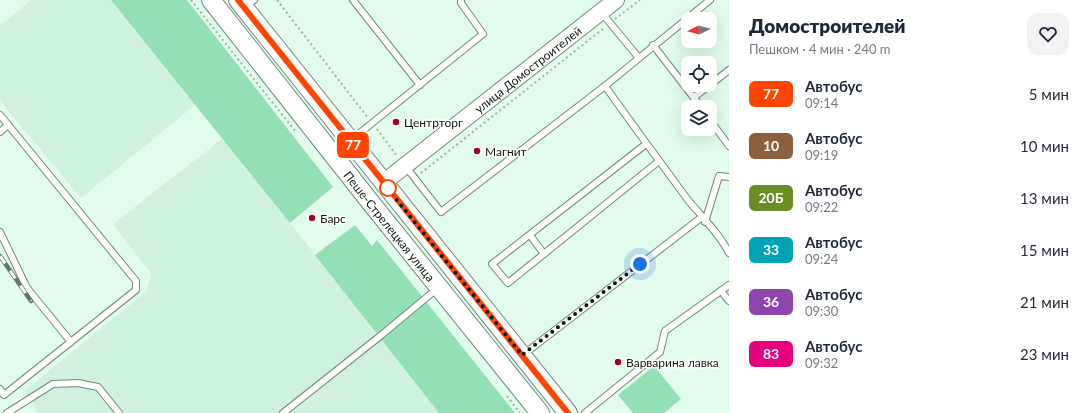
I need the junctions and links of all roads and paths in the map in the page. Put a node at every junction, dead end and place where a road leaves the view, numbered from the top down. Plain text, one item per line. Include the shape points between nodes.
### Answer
1 (211, 0) edge
2 (277, 0) edge
3 (353, 0) edge
4 (461, 0) edge
5 (616, 0) edge
6 (640, 0) edge
7 (710, 0) edge
8 (245, 2) edge
9 (606, 17) junction
10 (653, 45) junction
11 (639, 58) junction
12 (729, 70) edge
13 (717, 79) edge
14 (420, 85) junction
15 (605, 86) junction
16 (701, 92) edge
17 (694, 98) joint
18 (0, 115) edge
19 (373, 124) junction
20 (8, 125) junction
21 (717, 130) edge
22 (0, 132) edge
23 (350, 141) junction
24 (646, 144) junction
25 (729, 146) edge
26 (659, 161) junction
27 (410, 172) junction
28 (729, 177) edge
29 (383, 183) junction
30 (703, 219) junction
31 (0, 232) edge
32 (530, 235) junction
33 (726, 243) edge
34 (729, 253) edge
35 (544, 254) junction
36 (729, 285) edge
37 (440, 287) junction
38 (721, 291) junction
39 (729, 301) edge
40 (71, 342) junction
41 (522, 355) junction
42 (0, 390) edge
43 (7, 413) edge
44 (119, 413) edge
45 (283, 413) edge
46 (540, 413) edge
47 (568, 413) edge
48 (585, 413) edge

1 - 37 main road, Пеше-Стрелецкая улица
2 - 19 path
3 - 14 lane
4 - 14 lane via 483,34
5 - 9 street, улица Домостроителей
6 - 9 path
7 - 10 lane
8 - 23 main road, Пеше-Стрелецкая улица
9 - 11 lane
9 - 27 street, улица Домостроителей
9 - 27 path
10 - 11 lane
10 - 17 lane
11 - 15 lane
12 - 13 lane
14 - 19 lane
15 - 24 lane
15 - 27 lane via 441,212
16 - 17 lane
18 - 20 lane
19 - 23 lane
19 - 27 path
20 - 22 lane
20 - 40 lane via 136,281 136,290
21 - 25 lane
23 - 29 main road, Пеше-Стрелецкая улица
24 - 26 lane
24 - 32 lane
26 - 30 lane
26 - 35 lane
27 - 29 street, улица Домостроителей
28 - 30 lane via 719,176
29 - 41 main road, Пеше-Стрелецкая улица
30 - 33 lane
30 - 41 lane
31 - 40 lane via 27,288
32 - 35 lane
32 - 35 lane via 492,264 508,284
33 - 34 lane
36 - 38 lane
37 - 45 lane
37 - 46 main road, Пеше-Стрелецкая улица
38 - 39 lane
38 - 48 lane via 665,331 660,352
40 - 42 lane via 4,395
41 - 47 main road, Пеше-Стрелецкая улица
43 - 44 lane via 53,384 78,383 98,387

